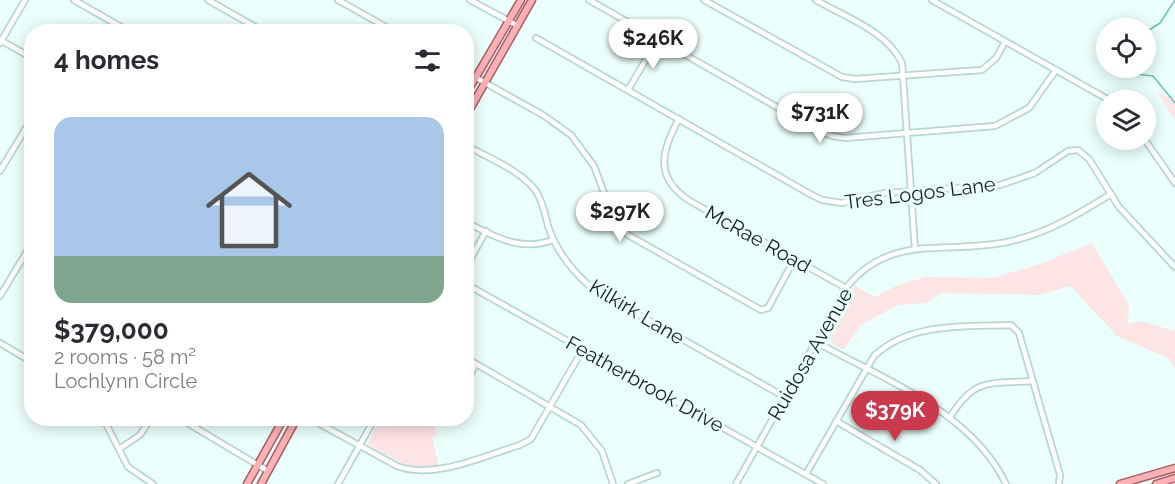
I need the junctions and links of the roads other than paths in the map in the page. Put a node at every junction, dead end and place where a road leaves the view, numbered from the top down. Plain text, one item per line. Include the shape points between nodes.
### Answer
1 (25, 0) edge
2 (74, 0) edge
3 (208, 0) edge
4 (339, 0) edge
5 (470, 0) edge
6 (521, 0) edge
7 (532, 0) edge
8 (589, 0) edge
9 (704, 0) edge
10 (816, 0) edge
11 (932, 0) edge
12 (509, 21) junction
13 (116, 24) edge
14 (250, 24) edge
15 (381, 24) edge
16 (518, 26) junction
17 (536, 38) dead end
18 (658, 39) junction
19 (0, 42) edge
20 (1005, 42) junction
21 (24, 54) edge
22 (1056, 70) junction
23 (904, 75) junction
24 (476, 77) junction
25 (474, 80) edge
26 (486, 83) junction
27 (628, 90) junction
28 (1096, 93) edge
29 (474, 103) edge
30 (679, 119) junction
31 (24, 131) edge
32 (907, 133) junction
33 (474, 150) edge
34 (1152, 150) edge
35 (0, 171) edge
36 (1175, 183) edge
37 (912, 191) junction
38 (1111, 194) junction
39 (474, 226) edge
40 (486, 231) junction
41 (553, 240) junction
42 (915, 249) junction
43 (474, 253) edge
44 (24, 256) edge
45 (794, 260) junction
46 (1175, 267) edge
47 (474, 288) edge
48 (846, 288) junction
49 (0, 296) edge
50 (816, 342) junction
51 (0, 343) edge
52 (582, 349) junction
53 (24, 357) edge
54 (476, 364) joint
55 (474, 368) edge
56 (866, 369) junction
57 (1032, 381) junction
58 (785, 397) junction
59 (551, 406) junction
60 (950, 417) junction
61 (836, 421) junction
62 (107, 426) edge
63 (146, 426) edge
64 (193, 426) edge
65 (279, 426) edge
66 (293, 426) edge
67 (323, 426) edge
68 (370, 426) edge
69 (359, 446) junction
70 (757, 447) junction
71 (119, 449) junction
72 (258, 464) junction
73 (1175, 468) edge
74 (268, 471) junction
75 (657, 473) dead end
76 (806, 474) junction
77 (1175, 478) edge
78 (153, 484) edge
79 (247, 484) edge
80 (261, 484) edge
81 (338, 484) edge
82 (613, 484) edge
83 (628, 484) edge
84 (736, 484) edge
85 (823, 484) edge
86 (936, 484) edge
87 (1006, 484) edge
88 (1059, 484) edge
89 (1120, 484) edge
90 (1156, 484) edge

1 - 19 street
2 - 13 street
3 - 14 street
4 - 15 street
5 - 12 street
6 - 12 main road
7 - 16 main road
8 - 18 street
9 - 23 street via 842,77
10 - 23 street via 882,38 897,54
11 - 20 street
12 - 16 street
12 - 24 main road
16 - 26 main road
17 - 27 street, Tres Logos Lane
18 - 27 street
18 - 32 street via 823,133 846,138
19 - 21 street
20 - 22 street
20 - 23 street via 996,58 981,70
22 - 28 street
22 - 32 street via 1029,108 1007,122 981,128
23 - 32 street
24 - 25 main road
24 - 26 street
26 - 29 main road
26 - 45 street via 571,135 594,166 616,223 641,243 760,310 768,308
27 - 30 street, Tres Logos Lane
30 - 37 street, Tres Logos Lane via 822,200 842,203
30 - 45 street, McRae Road via 669,136 664,157 666,174 674,189
31 - 35 street
32 - 37 street
33 - 41 street, Kilkirk Lane via 527,182 541,200
34 - 36 street
37 - 38 street, Tres Logos Lane via 1000,185 1035,173 1073,150 1089,159
37 - 42 street
38 - 42 street, Ruidosa Avenue via 1040,234 988,245
38 - 46 street, Tres Logos Lane
39 - 40 street
40 - 41 street via 524,246
40 - 43 street
41 - 58 street, Kilkirk Lane via 574,272 593,289
42 - 48 street, Ruidosa Avenue via 898,251 871,263
44 - 49 street
45 - 48 street, McRae Road
47 - 52 street, Featherbrook Drive
48 - 50 street, Ruidosa Avenue
50 - 56 street
50 - 58 street, Ruidosa Avenue
51 - 53 street
52 - 59 street
52 - 70 street, Featherbrook Drive
54 - 55 street
54 - 59 street
56 - 57 street via 883,347 918,332 1011,325 1018,331
56 - 60 street
56 - 61 street
57 - 60 street via 973,388
57 - 88 street via 1060,475
58 - 70 street, Ruidosa Avenue
59 - 69 street via 535,434 525,443 433,471 409,471
59 - 82 street via 589,432 602,451
60 - 87 street via 984,448
61 - 76 street
61 - 86 street via 920,470
62 - 71 street
63 - 71 street via 140,435
64 - 72 street
65 - 72 main road
66 - 74 main road
67 - 69 street
68 - 69 street
69 - 81 street
70 - 76 street, Featherbrook Drive
70 - 84 street, Ruidosa Avenue
71 - 78 street via 133,473
72 - 74 street
72 - 79 main road
73 - 89 main road
74 - 80 main road
75 - 83 street
76 - 85 street, Featherbrook Drive
77 - 90 main road

